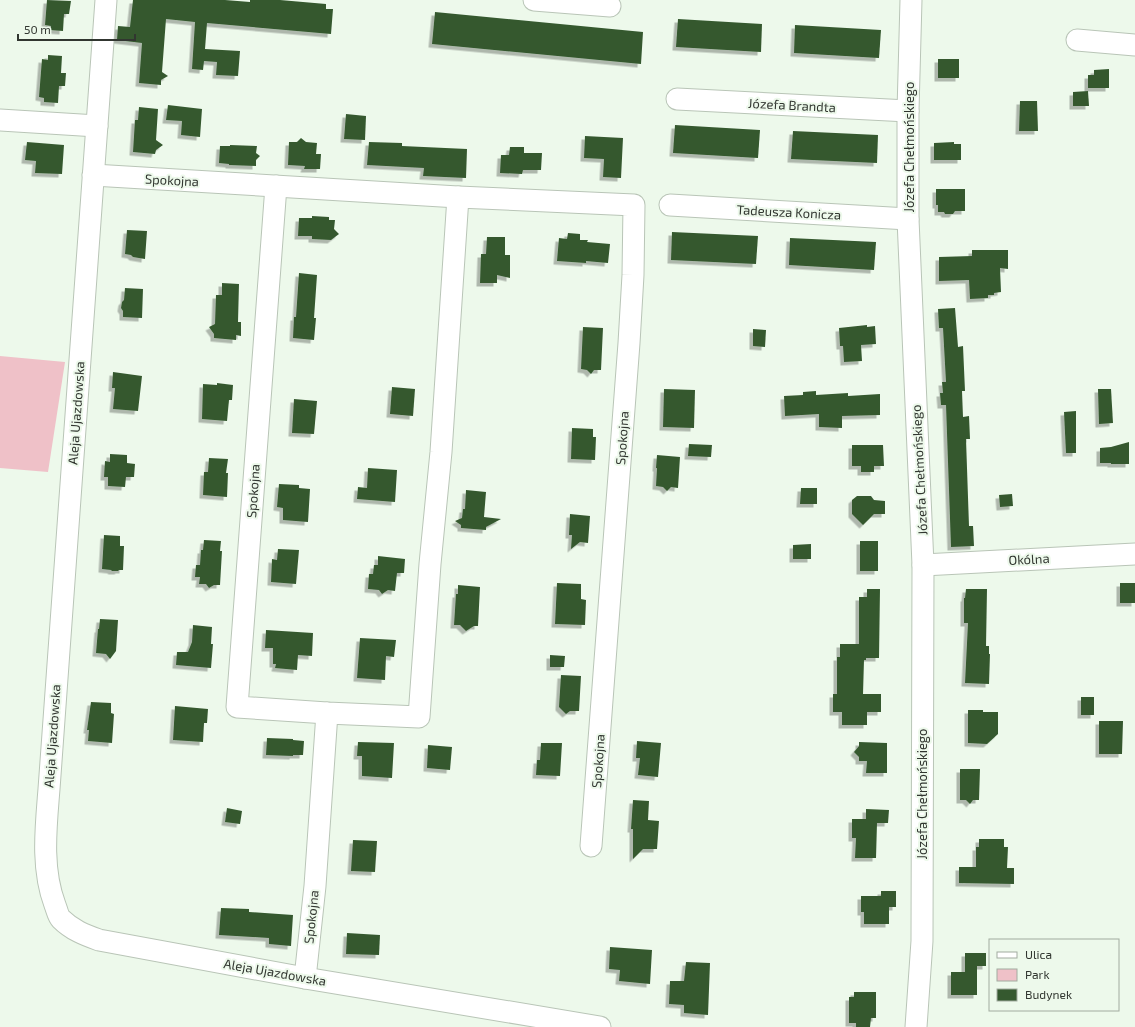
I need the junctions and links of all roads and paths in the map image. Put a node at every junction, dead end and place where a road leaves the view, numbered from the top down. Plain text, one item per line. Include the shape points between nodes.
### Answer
1 (106, 0) edge
2 (541, 0) edge
3 (906, 0) edge
4 (610, 6) dead end
5 (1077, 40) dead end
6 (1135, 45) edge
7 (677, 99) dead end
8 (908, 111) junction
9 (0, 120) edge
10 (96, 126) junction
11 (93, 175) junction
12 (276, 186) junction
13 (458, 197) junction
14 (670, 205) dead end
15 (908, 219) junction
16 (1135, 554) edge
17 (924, 565) junction
18 (327, 713) junction
19 (591, 846) dead end
20 (305, 978) junction
21 (600, 1027) edge
22 (916, 1027) edge

1 - 10 street, Aleja Ujazdowska
2 - 4 street
3 - 8 street, Józefa Chełmońskiego
5 - 6 street
7 - 8 street, Józefa Brandta
8 - 15 street, Józefa Chełmońskiego
9 - 10 street
10 - 11 street, Aleja Ujazdowska
11 - 12 street, Spokojna
11 - 20 street, Aleja Ujazdowska via 48,789 46,845 52,896 60,918 76,931 99,940
12 - 13 street, Spokojna
12 - 18 street, Spokojna via 237,707
13 - 18 street, Spokojna via 442,444 419,717
13 - 19 street, Spokojna via 634,205 629,344
14 - 15 street, Tadeusza Konicza
15 - 17 street, Józefa Chełmońskiego
16 - 17 street, Okólna
17 - 22 street, Józefa Chełmońskiego via 922,941
18 - 20 street, Spokojna via 315,886
20 - 21 street, Aleja Ujazdowska

